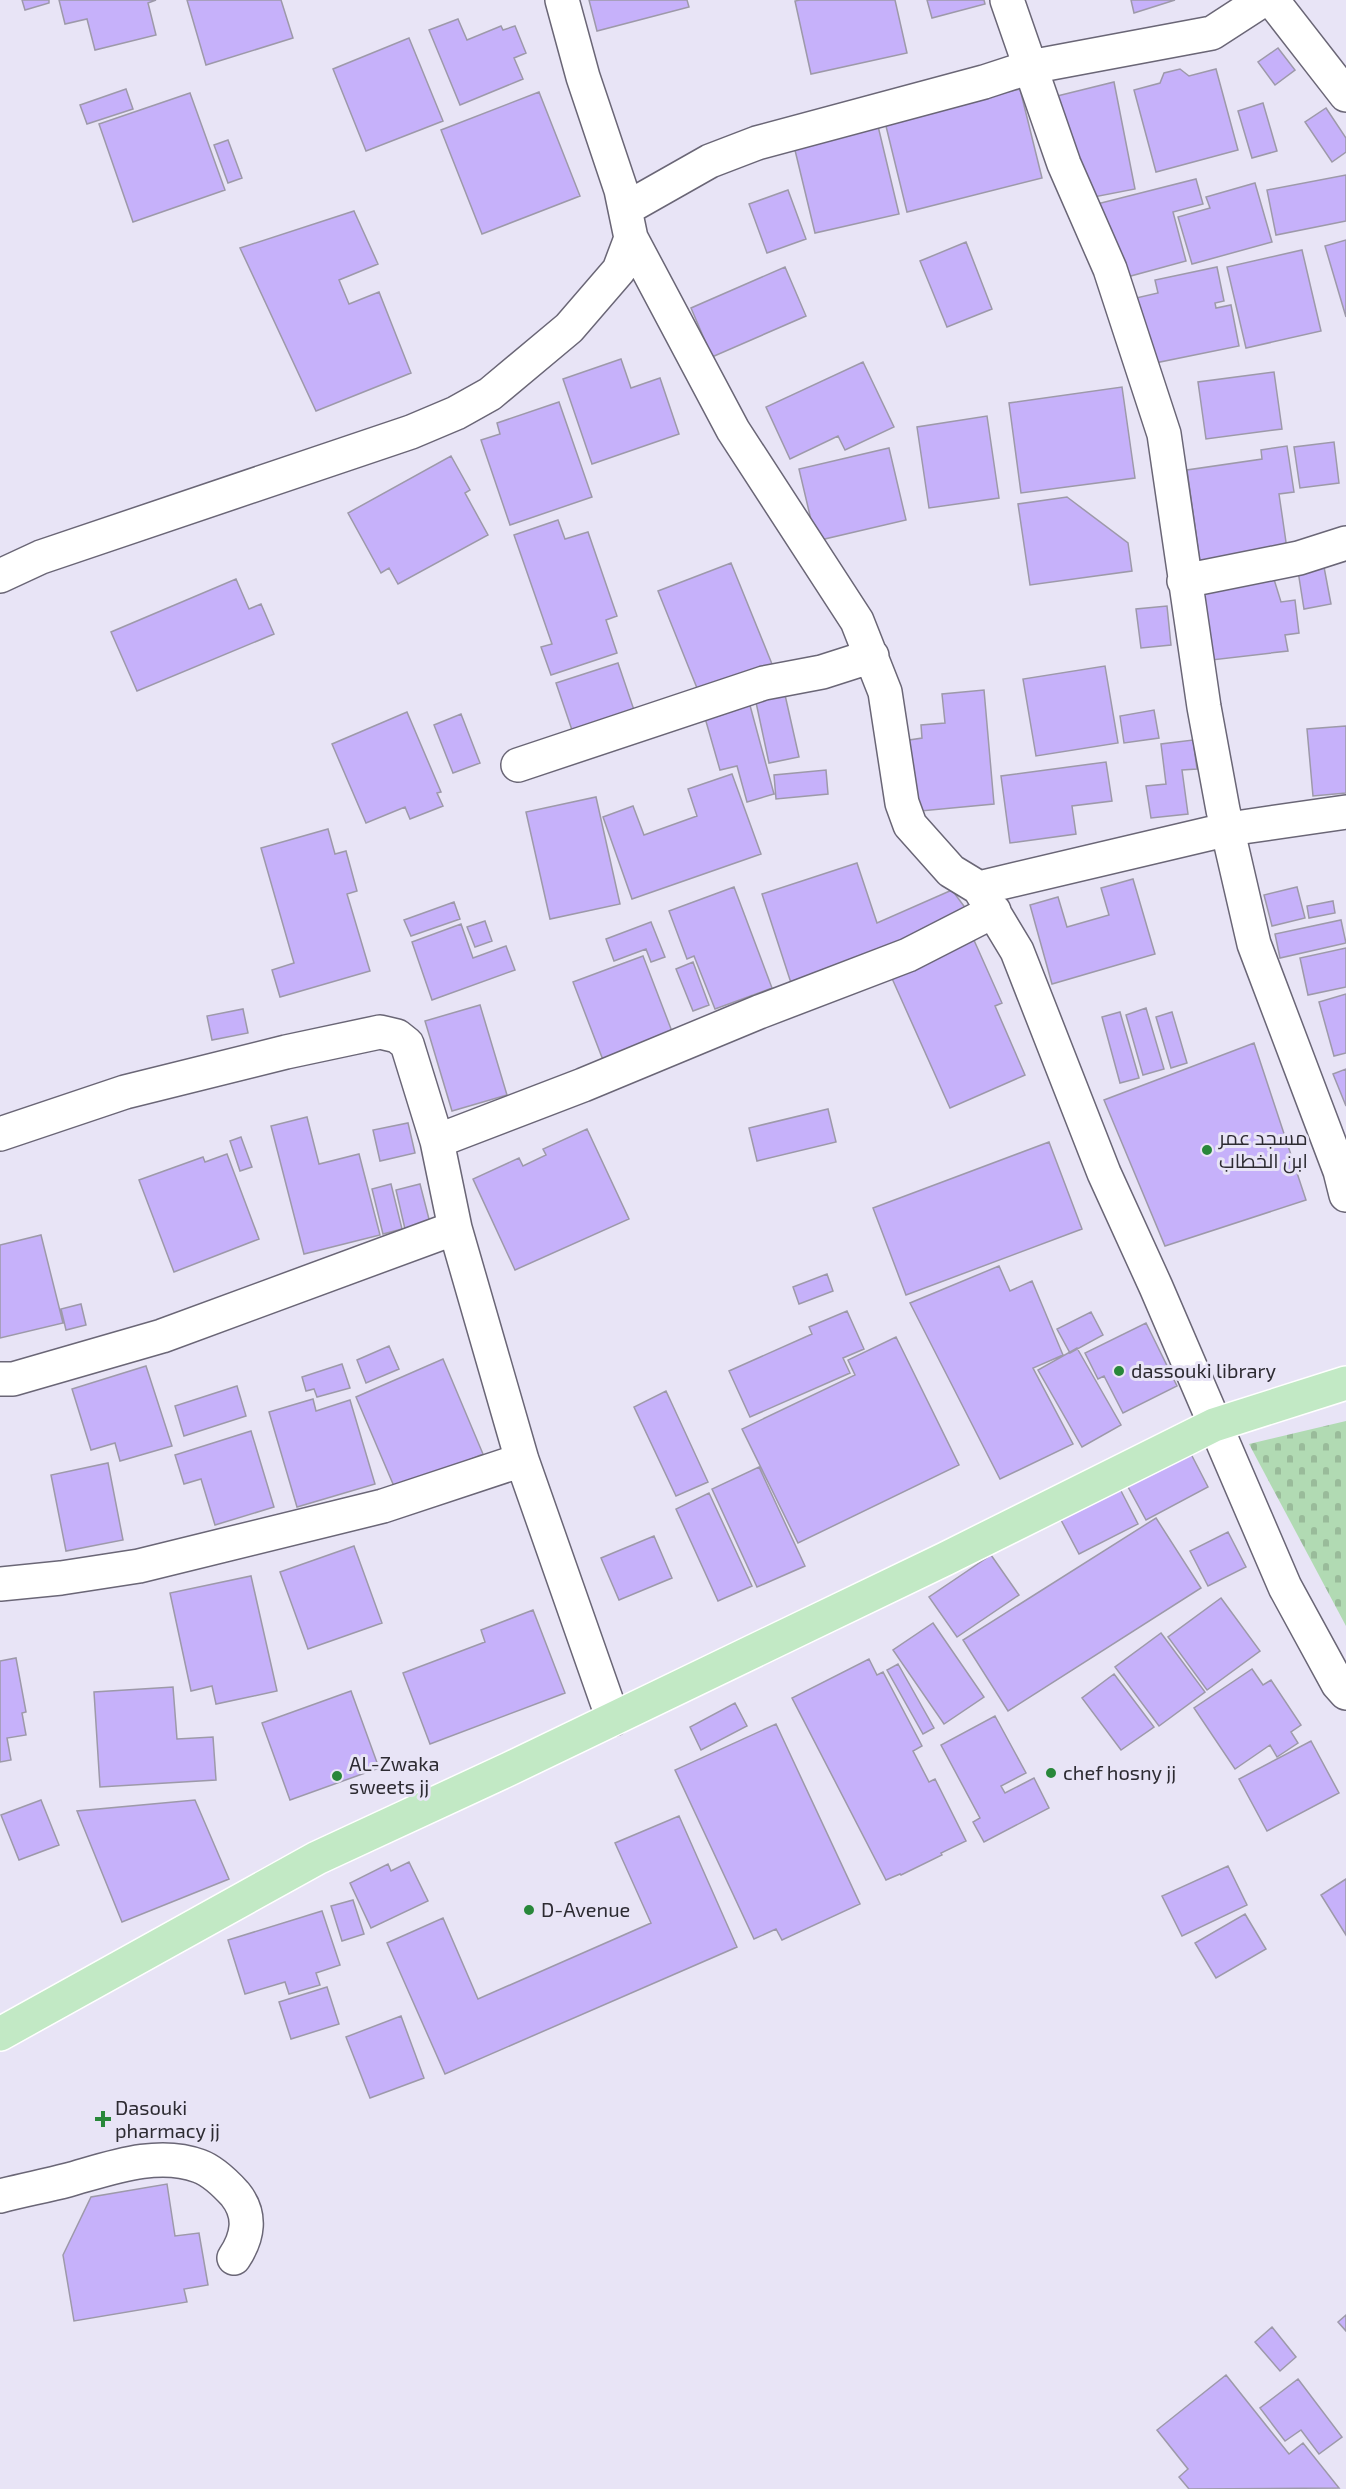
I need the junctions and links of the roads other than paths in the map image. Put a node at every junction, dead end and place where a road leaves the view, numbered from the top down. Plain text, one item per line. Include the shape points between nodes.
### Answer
1 (562, 0) edge
2 (1007, 0) edge
3 (1263, 0) edge
4 (1272, 0) edge
5 (1030, 67) junction
6 (1346, 95) edge
7 (629, 223) junction
8 (1346, 543) edge
9 (0, 576) edge
10 (1184, 581) junction
11 (872, 656) junction
12 (518, 765) dead end
13 (1346, 812) edge
14 (1229, 830) junction
15 (986, 899) junction
16 (0, 1134) edge
17 (437, 1141) junction
18 (1344, 1178) edge
19 (455, 1228) junction
20 (0, 1379) edge
21 (1346, 1383) edge
22 (1214, 1425) junction
23 (522, 1460) junction
24 (0, 1584) edge
25 (1346, 1693) edge
26 (613, 1719) junction
27 (0, 2034) edge
28 (0, 2196) edge
29 (234, 2258) dead end

1 - 7 street
2 - 5 street
3 - 5 street via 1212,33
4 - 6 street
5 - 7 street via 757,143 710,161
5 - 10 street via 1064,164 1110,269 1164,434
7 - 9 street via 619,270 569,328 490,394 411,432 41,557
7 - 11 street via 733,430 857,621
8 - 10 street via 1299,558
10 - 14 street
11 - 12 street via 822,672 764,683
11 - 15 street via 885,692 902,803 910,825 951,871
13 - 14 street
14 - 15 street
14 - 18 street via 1254,944
15 - 17 street via 908,955
15 - 22 street via 1017,951 1104,1173
16 - 17 street via 191,1074 380,1032 397,1036 407,1044
17 - 19 street
19 - 20 street via 162,1336 13,1379
19 - 23 street
21 - 22 main road
22 - 25 street via 1285,1587
22 - 26 main road
23 - 24 street via 384,1506 139,1566
23 - 26 street
26 - 27 main road via 317,1858
28 - 29 street via 156,2160 189,2163 227,2185 244,2208 247,2224 242,2246

